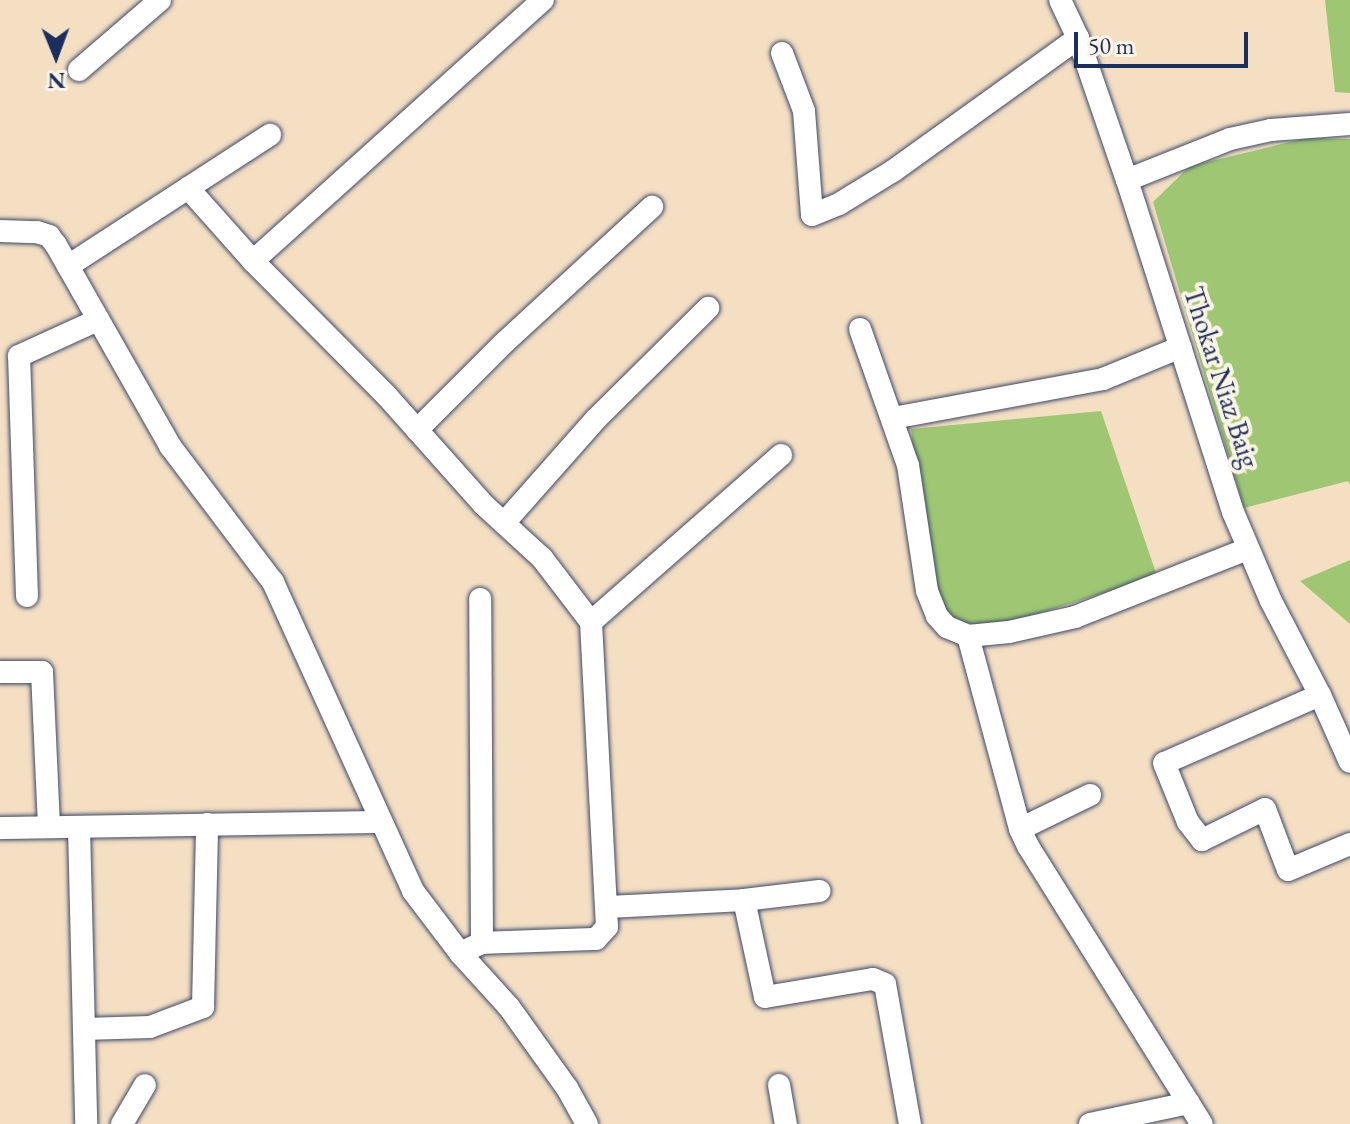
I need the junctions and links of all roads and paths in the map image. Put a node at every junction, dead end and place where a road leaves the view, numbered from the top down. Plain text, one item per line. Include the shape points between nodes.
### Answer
1 (160, 0) edge
2 (543, 0) edge
3 (1060, 0) edge
4 (1078, 38) junction
5 (782, 53) dead end
6 (79, 70) dead end
7 (1350, 124) edge
8 (270, 135) dead end
9 (1127, 180) junction
10 (188, 188) junction
11 (652, 207) dead end
12 (0, 231) edge
13 (253, 261) junction
14 (68, 266) junction
15 (708, 308) dead end
16 (98, 320) junction
17 (860, 329) dead end
18 (1181, 347) junction
19 (893, 418) junction
20 (417, 430) junction
21 (781, 455) dead end
22 (504, 523) junction
23 (1248, 549) junction
24 (27, 596) dead end
25 (480, 599) dead end
26 (591, 622) junction
27 (968, 636) junction
28 (0, 672) edge
29 (1320, 695) junction
30 (1350, 762) edge
31 (1090, 795) dead end
32 (380, 822) junction
33 (207, 824) junction
34 (49, 827) junction
35 (79, 827) junction
36 (0, 828) edge
37 (1020, 829) junction
38 (1350, 844) edge
39 (819, 891) dead end
40 (744, 900) junction
41 (608, 907) junction
42 (482, 943) junction
43 (460, 953) junction
44 (84, 1029) junction
45 (145, 1085) dead end
46 (779, 1085) dead end
47 (1189, 1103) junction
48 (86, 1124) edge
49 (122, 1124) edge
50 (587, 1124) edge
51 (786, 1124) edge
52 (910, 1124) edge
53 (1090, 1124) edge
54 (1202, 1124) edge

1 - 6 street
2 - 13 street
3 - 4 street, Thokar Niaz Baig
4 - 5 street via 893,171 812,215 804,111
4 - 9 street, Thokar Niaz Baig
7 - 9 street via 1230,139
8 - 10 street
9 - 18 street, Thokar Niaz Baig
10 - 13 street
10 - 14 street
11 - 20 street
12 - 14 street via 49,236
13 - 20 street
14 - 16 street
15 - 22 street via 596,419
16 - 24 street via 19,356
16 - 32 street via 170,446 273,582
17 - 19 street
18 - 19 street via 1103,379
18 - 23 street, Thokar Niaz Baig
19 - 27 street via 908,465 927,591 947,627
20 - 22 street
21 - 26 street
22 - 26 street via 542,558
23 - 27 street via 1075,617
23 - 29 street, Thokar Niaz Baig
25 - 42 street
26 - 41 street
27 - 37 street
28 - 34 street via 42,672
29 - 30 street, Thokar Niaz Baig
29 - 38 street via 1164,763 1188,822 1202,840 1265,809 1288,870
31 - 37 street
32 - 33 street
32 - 43 street via 413,891
33 - 35 street
33 - 44 street via 203,1007 150,1027
34 - 35 street
34 - 36 street
35 - 44 street
37 - 47 street
39 - 40 street
40 - 41 street
40 - 52 street via 765,997 873,979 885,984
41 - 42 street via 607,927 596,939
42 - 43 street
43 - 50 street via 509,1007
44 - 48 street
45 - 49 street
46 - 51 street
47 - 53 street
47 - 54 street

